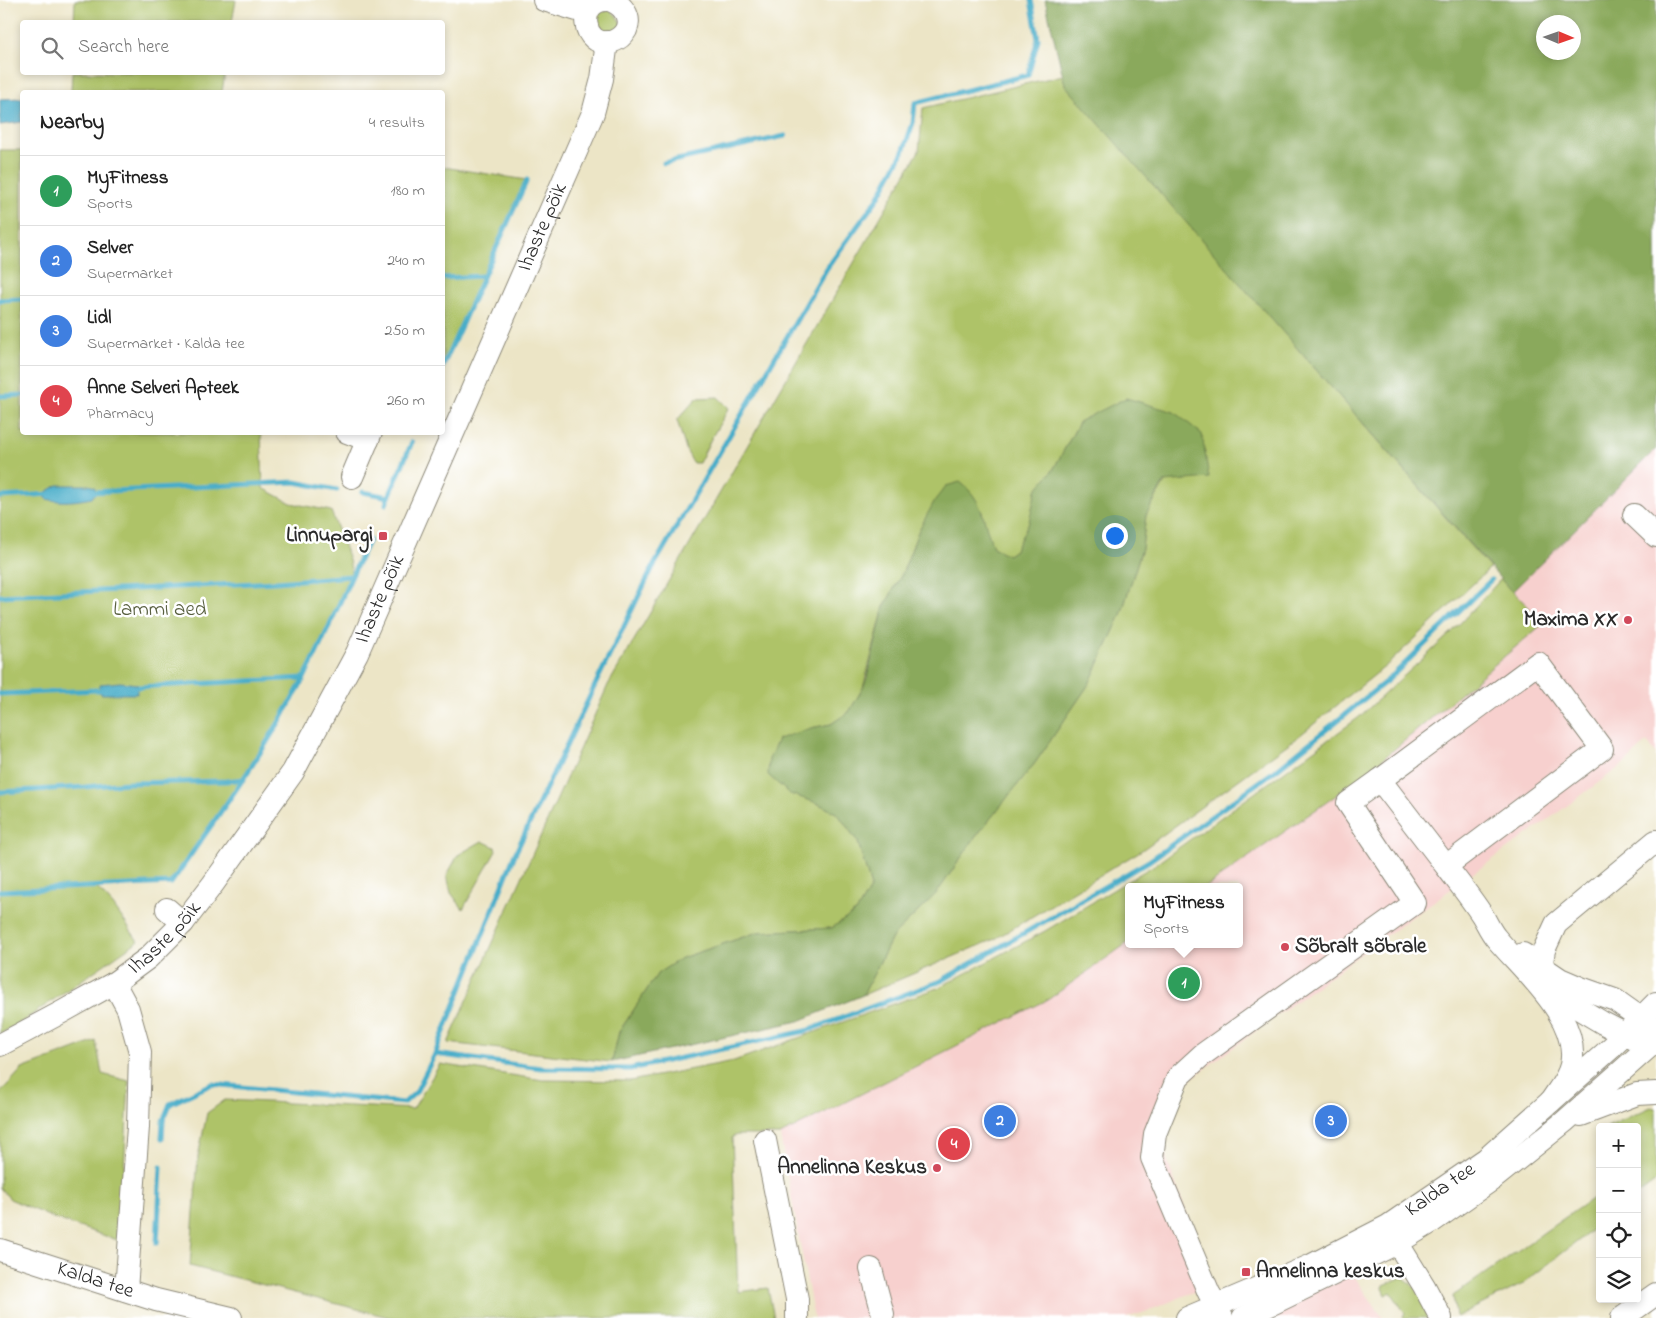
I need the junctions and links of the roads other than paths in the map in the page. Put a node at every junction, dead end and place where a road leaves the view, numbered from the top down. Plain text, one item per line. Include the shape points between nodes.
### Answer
1 (544, 0) edge
2 (620, 3) edge
3 (587, 13) junction
4 (607, 42) junction
5 (448, 434) edge
6 (370, 436) edge
7 (352, 477) dead end
8 (1634, 515) dead end
9 (1656, 536) edge
10 (1380, 780) junction
11 (1656, 842) edge
12 (1446, 866) junction
13 (1540, 976) junction
14 (114, 982) junction
15 (1652, 1031) edge
16 (1624, 1034) junction
17 (0, 1045) edge
18 (1656, 1093) edge
19 (1551, 1101) junction
20 (1564, 1122) junction
21 (765, 1140) dead end
22 (1392, 1234) junction
23 (6, 1255) edge
24 (871, 1269) dead end
25 (126, 1290) junction
26 (1656, 1294) edge
27 (1220, 1312) edge
28 (799, 1314) edge
29 (231, 1318) edge
30 (882, 1318) edge
31 (1187, 1318) edge
32 (1243, 1318) edge
33 (1441, 1318) edge
34 (1622, 1318) edge

1 - 3 street
2 - 3 street via 595,3
2 - 4 street via 627,25 625,32 614,41
3 - 4 street via 589,33
4 - 5 street, Ihaste põik via 593,113
5 - 14 street, Ihaste põik via 357,652 293,772 213,884 175,916 148,958
6 - 7 street
8 - 9 street
10 - 12 street
10 - 12 street via 1538,663 1602,749
10 - 27 street via 1348,802 1415,903 1190,1066 1178,1077 1155,1134 1152,1158 1209,1294
11 - 13 street via 1556,924 1544,950
12 - 13 street via 1496,938
13 - 15 street via 1615,1000
13 - 16 street
13 - 19 street via 1571,1044 1572,1064
14 - 17 street, Ihaste põik
14 - 25 street via 128,1009 140,1052
15 - 16 street, Kalda tee
15 - 20 street, Kalda tee
16 - 19 street, Kalda tee
18 - 20 street via 1637,1094
19 - 22 street, Kalda tee via 1486,1159
20 - 22 street, Kalda tee via 1493,1179
21 - 28 street
22 - 27 street, Kalda tee via 1350,1246
22 - 32 street, Kalda tee
22 - 33 street
23 - 25 street, Kalda tee
24 - 30 street
25 - 29 street, Kalda tee
26 - 34 street
27 - 31 street, Kalda tee

